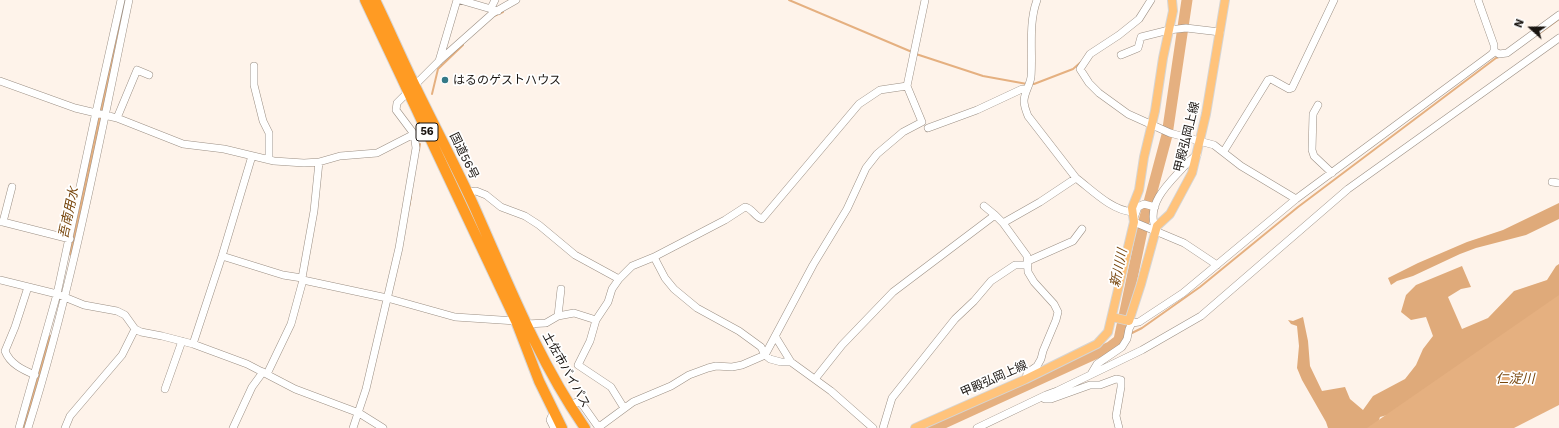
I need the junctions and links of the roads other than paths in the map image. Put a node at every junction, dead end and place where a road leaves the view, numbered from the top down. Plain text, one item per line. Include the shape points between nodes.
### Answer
1 (121, 0) edge
2 (129, 0) edge
3 (365, 0) edge
4 (375, 0) edge
5 (459, 0) edge
6 (496, 0) edge
7 (516, 0) edge
8 (925, 0) edge
9 (1037, 0) edge
10 (1151, 0) edge
11 (1172, 0) edge
12 (1225, 0) edge
13 (1334, 0) edge
14 (1478, 0) edge
15 (495, 9) junction
16 (1559, 15) edge
17 (1169, 30) junction
18 (1220, 32) junction
19 (1559, 38) edge
20 (1494, 51) junction
21 (1121, 55) dead end
22 (439, 61) junction
23 (254, 66) dead end
24 (149, 75) dead end
25 (0, 81) edge
26 (907, 86) junction
27 (1028, 88) junction
28 (412, 89) junction
29 (1318, 104) dead end
30 (101, 113) junction
31 (118, 118) junction
32 (1151, 124) junction
33 (928, 128) dead end
34 (414, 134) junction
35 (1200, 140) junction
36 (1224, 152) junction
37 (1197, 155) junction
38 (252, 156) junction
39 (269, 160) junction
40 (319, 162) junction
41 (1332, 173) junction
42 (1076, 178) junction
43 (12, 187) dead end
44 (467, 192) junction
45 (1296, 199) junction
46 (984, 206) dead end
47 (1149, 206) junction
48 (995, 215) junction
49 (1137, 221) junction
50 (1, 222) edge
51 (1003, 223) junction
52 (1156, 228) junction
53 (1082, 229) dead end
54 (70, 240) junction
55 (222, 256) junction
56 (654, 257) junction
57 (1028, 263) junction
58 (1217, 265) junction
59 (302, 279) junction
60 (619, 279) junction
61 (0, 280) edge
62 (28, 287) junction
63 (561, 289) dead end
64 (61, 296) junction
65 (387, 298) junction
66 (558, 316) junction
67 (1112, 317) junction
68 (596, 320) junction
69 (516, 321) junction
70 (1130, 322) junction
71 (526, 324) junction
72 (135, 329) junction
73 (775, 336) junction
74 (182, 341) junction
75 (192, 344) junction
76 (765, 355) junction
77 (791, 362) junction
78 (265, 373) junction
79 (35, 374) junction
80 (1090, 375) junction
81 (1026, 378) junction
82 (815, 379) junction
83 (165, 389) dead end
84 (1046, 395) junction
85 (569, 406) junction
86 (624, 408) junction
87 (358, 413) junction
88 (553, 413) junction
89 (19, 428) edge
90 (28, 428) edge
91 (65, 428) edge
92 (233, 428) edge
93 (353, 428) edge
94 (383, 428) edge
95 (554, 428) edge
96 (562, 428) edge
97 (585, 428) edge
98 (599, 428) edge
99 (873, 428) edge
100 (884, 428) edge
101 (915, 428) edge
102 (977, 428) edge
103 (1119, 428) edge

1 - 30 street
2 - 30 street
3 - 28 highway, 国道56号 / 56
4 - 28 highway, 国道56号 / 56
5 - 15 street
5 - 22 street
6 - 15 street
7 - 15 street
8 - 26 street
9 - 27 street
10 - 32 street via 1139,20 1090,54 1080,69 1089,83 1118,107
11 - 17 main road, 甲殿弘岡上線 via 1173,11
12 - 18 main road, 甲殿弘岡上線
13 - 36 street via 1292,88 1268,80
14 - 20 street
15 - 22 street
16 - 20 street via 1507,52 1499,54
17 - 18 street via 1186,28
17 - 21 street via 1141,38 1138,48
17 - 32 main road, 甲殿弘岡上線
18 - 35 main road, 甲殿弘岡上線
19 - 80 street via 1348,189 1201,316 1142,350
20 - 41 street
22 - 28 street
23 - 39 street via 254,85 263,121 270,133
24 - 31 street via 137,70
25 - 30 street via 75,108
26 - 56 street via 880,90 859,104 762,219 745,207
26 - 73 street via 922,122 903,132 887,145 866,168 847,209 813,264
27 - 33 street
27 - 42 street via 1024,108 1028,116
28 - 34 street via 397,103 396,110
28 - 44 highway, 国道56号 / 56
28 - 69 highway, 国道56号 / 56
29 - 41 street via 1313,114 1312,150 1314,156
30 - 31 street
30 - 54 street
30 - 64 street
31 - 38 street via 183,144 224,149
32 - 35 street via 1170,133
32 - 49 main road, 甲殿弘岡上線 via 1139,190
34 - 40 street via 377,153 340,156
34 - 65 street via 416,148 399,248
35 - 36 street
35 - 37 main road, 甲殿弘岡上線
36 - 45 street via 1241,166
37 - 47 street
37 - 52 main road, 甲殿弘岡上線 via 1192,173 1170,214
38 - 39 street
38 - 55 street
39 - 40 street
40 - 59 street via 314,211
41 - 45 street
42 - 49 street
42 - 51 street
43 - 50 street
44 - 60 street via 476,191 486,195 501,207 525,216 575,255
44 - 71 highway, 国道56号 / 56
45 - 58 street
46 - 48 street
47 - 49 street via 1138,207
47 - 52 street
48 - 51 street
48 - 82 street via 893,292 842,345
49 - 52 street
49 - 67 main road, 甲殿弘岡上線
50 - 54 street
51 - 57 street via 1027,256
52 - 58 street
52 - 70 main road
53 - 57 street via 1073,241
54 - 64 street
55 - 59 street
55 - 75 street
56 - 60 street via 632,266
56 - 76 street via 674,289 697,308 739,331 761,347
57 - 81 street via 1028,272 1034,282 1058,312 1041,359 1037,366 1027,373
57 - 100 street via 1015,265 991,281 955,319 892,398
58 - 70 street via 1183,293 1139,322
59 - 65 street
59 - 78 street via 291,324
60 - 68 street
61 - 62 street
62 - 64 street
62 - 79 street via 5,351 7,357 18,366
63 - 66 street
64 - 72 street via 117,311 125,315
64 - 79 street
64 - 90 street via 42,384
65 - 69 street via 455,317
65 - 87 street
66 - 68 street via 574,313
66 - 71 street via 546,323
67 - 70 main road
67 - 81 main road, 甲殿弘岡上線 via 1108,332 1097,344
68 - 86 street via 590,341 578,365 611,387
69 - 71 street
69 - 88 highway, 土佐市バイパス / 56
70 - 80 street via 1127,339 1122,347 1098,364
71 - 85 highway, 土佐市バイパス / 56
72 - 74 street
72 - 91 street via 122,355 70,416
73 - 76 street
73 - 77 street
74 - 75 street
74 - 83 street
75 - 78 street
76 - 77 street via 781,362
76 - 86 street via 742,365 708,368 689,375
77 - 82 street
78 - 87 street via 295,389
78 - 92 street via 252,387
79 - 89 street
80 - 84 street
81 - 101 main road, 甲殿弘岡上線
82 - 99 street
84 - 102 street
84 - 103 street via 1045,399 1051,399 1090,385 1121,380 1116,416
85 - 97 highway, 土佐市バイパス / 56
85 - 98 street via 577,402 582,404
86 - 98 street
87 - 93 street
87 - 94 street
88 - 95 street via 550,420
88 - 96 highway, 土佐市バイパス / 56

